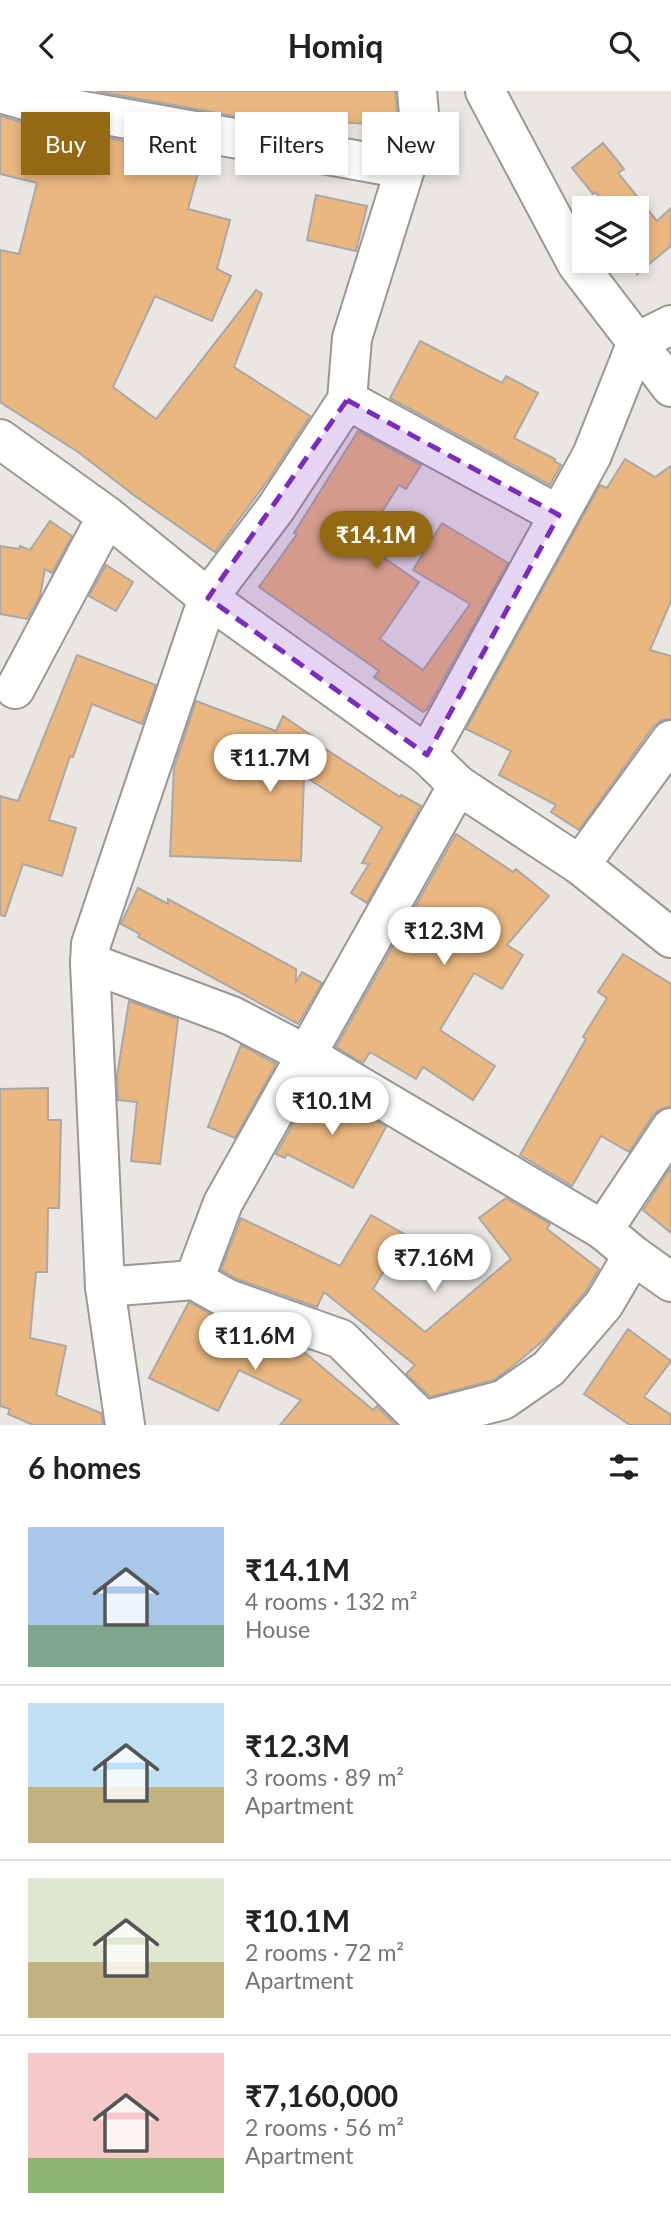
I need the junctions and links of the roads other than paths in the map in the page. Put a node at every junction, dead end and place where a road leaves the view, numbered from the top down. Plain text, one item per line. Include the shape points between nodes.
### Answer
1 (418, 91) edge
2 (485, 91) edge
3 (0, 93) edge
4 (133, 105) edge
5 (419, 112) edge
6 (362, 159) edge
7 (403, 175) edge
8 (671, 325) edge
9 (637, 342) junction
10 (671, 387) edge
11 (346, 400) junction
12 (0, 439) edge
13 (559, 515) junction
14 (107, 516) junction
15 (208, 599) junction
16 (15, 689) dead end
17 (671, 740) edge
18 (426, 755) junction
19 (458, 785) junction
20 (580, 865) junction
21 (671, 938) edge
22 (90, 963) junction
23 (307, 1055) junction
24 (671, 1128) edge
25 (603, 1230) junction
26 (632, 1255) junction
27 (194, 1280) junction
28 (671, 1282) edge
29 (106, 1287) junction
30 (422, 1423) edge
31 (125, 1425) edge

1 - 5 street
2 - 9 street via 577,264
3 - 4 street
4 - 6 street
7 - 11 street via 352,338
8 - 9 street
9 - 10 street
9 - 13 street via 592,455
11 - 13 street
11 - 15 street via 276,508
12 - 14 street
13 - 18 street
14 - 15 street
14 - 16 street
15 - 18 street
15 - 22 street via 91,944
17 - 20 street
18 - 19 street
19 - 20 street
19 - 23 street
20 - 21 street
22 - 23 street via 232,1016
22 - 29 street
23 - 25 street
23 - 27 street via 223,1203
24 - 25 street
25 - 26 street
26 - 28 street
26 - 30 street via 604,1304 549,1368 503,1400
27 - 29 street
27 - 30 street via 228,1299 341,1339
29 - 31 street

